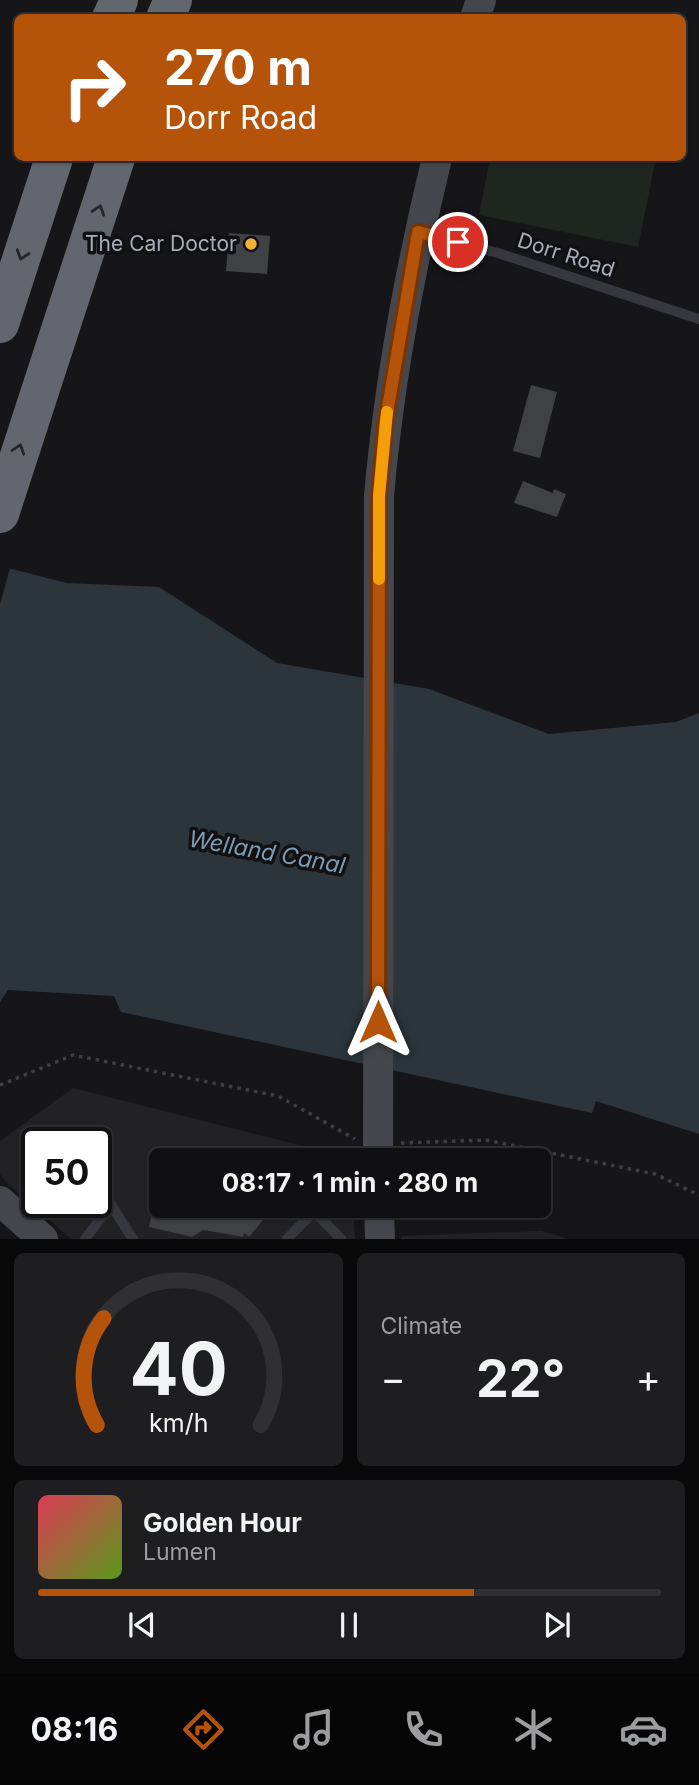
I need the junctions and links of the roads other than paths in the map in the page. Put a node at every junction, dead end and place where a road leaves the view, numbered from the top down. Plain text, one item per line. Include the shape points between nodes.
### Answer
1 (53, 161) edge
2 (115, 161) edge
3 (436, 161) edge
4 (418, 232) junction
5 (699, 319) edge
6 (0, 324) edge
7 (0, 514) edge
8 (381, 1147) edge
9 (0, 1201) edge
10 (303, 1218) edge
11 (321, 1218) edge
12 (379, 1218) edge
13 (43, 1239) edge
14 (85, 1239) edge
15 (133, 1239) edge
16 (287, 1239) edge
17 (341, 1239) edge
18 (380, 1239) edge

1 -> 6 highway
7 -> 2 highway
3 - 4 main road
4 - 5 lane, Dorr Road via 498,253
4 - 8 main road, bridge via 387,413 379,496
9 - 13 main road
10 - 16 lane
11 - 17 lane
12 - 18 main road
14 - 15 lane via 111,1205

